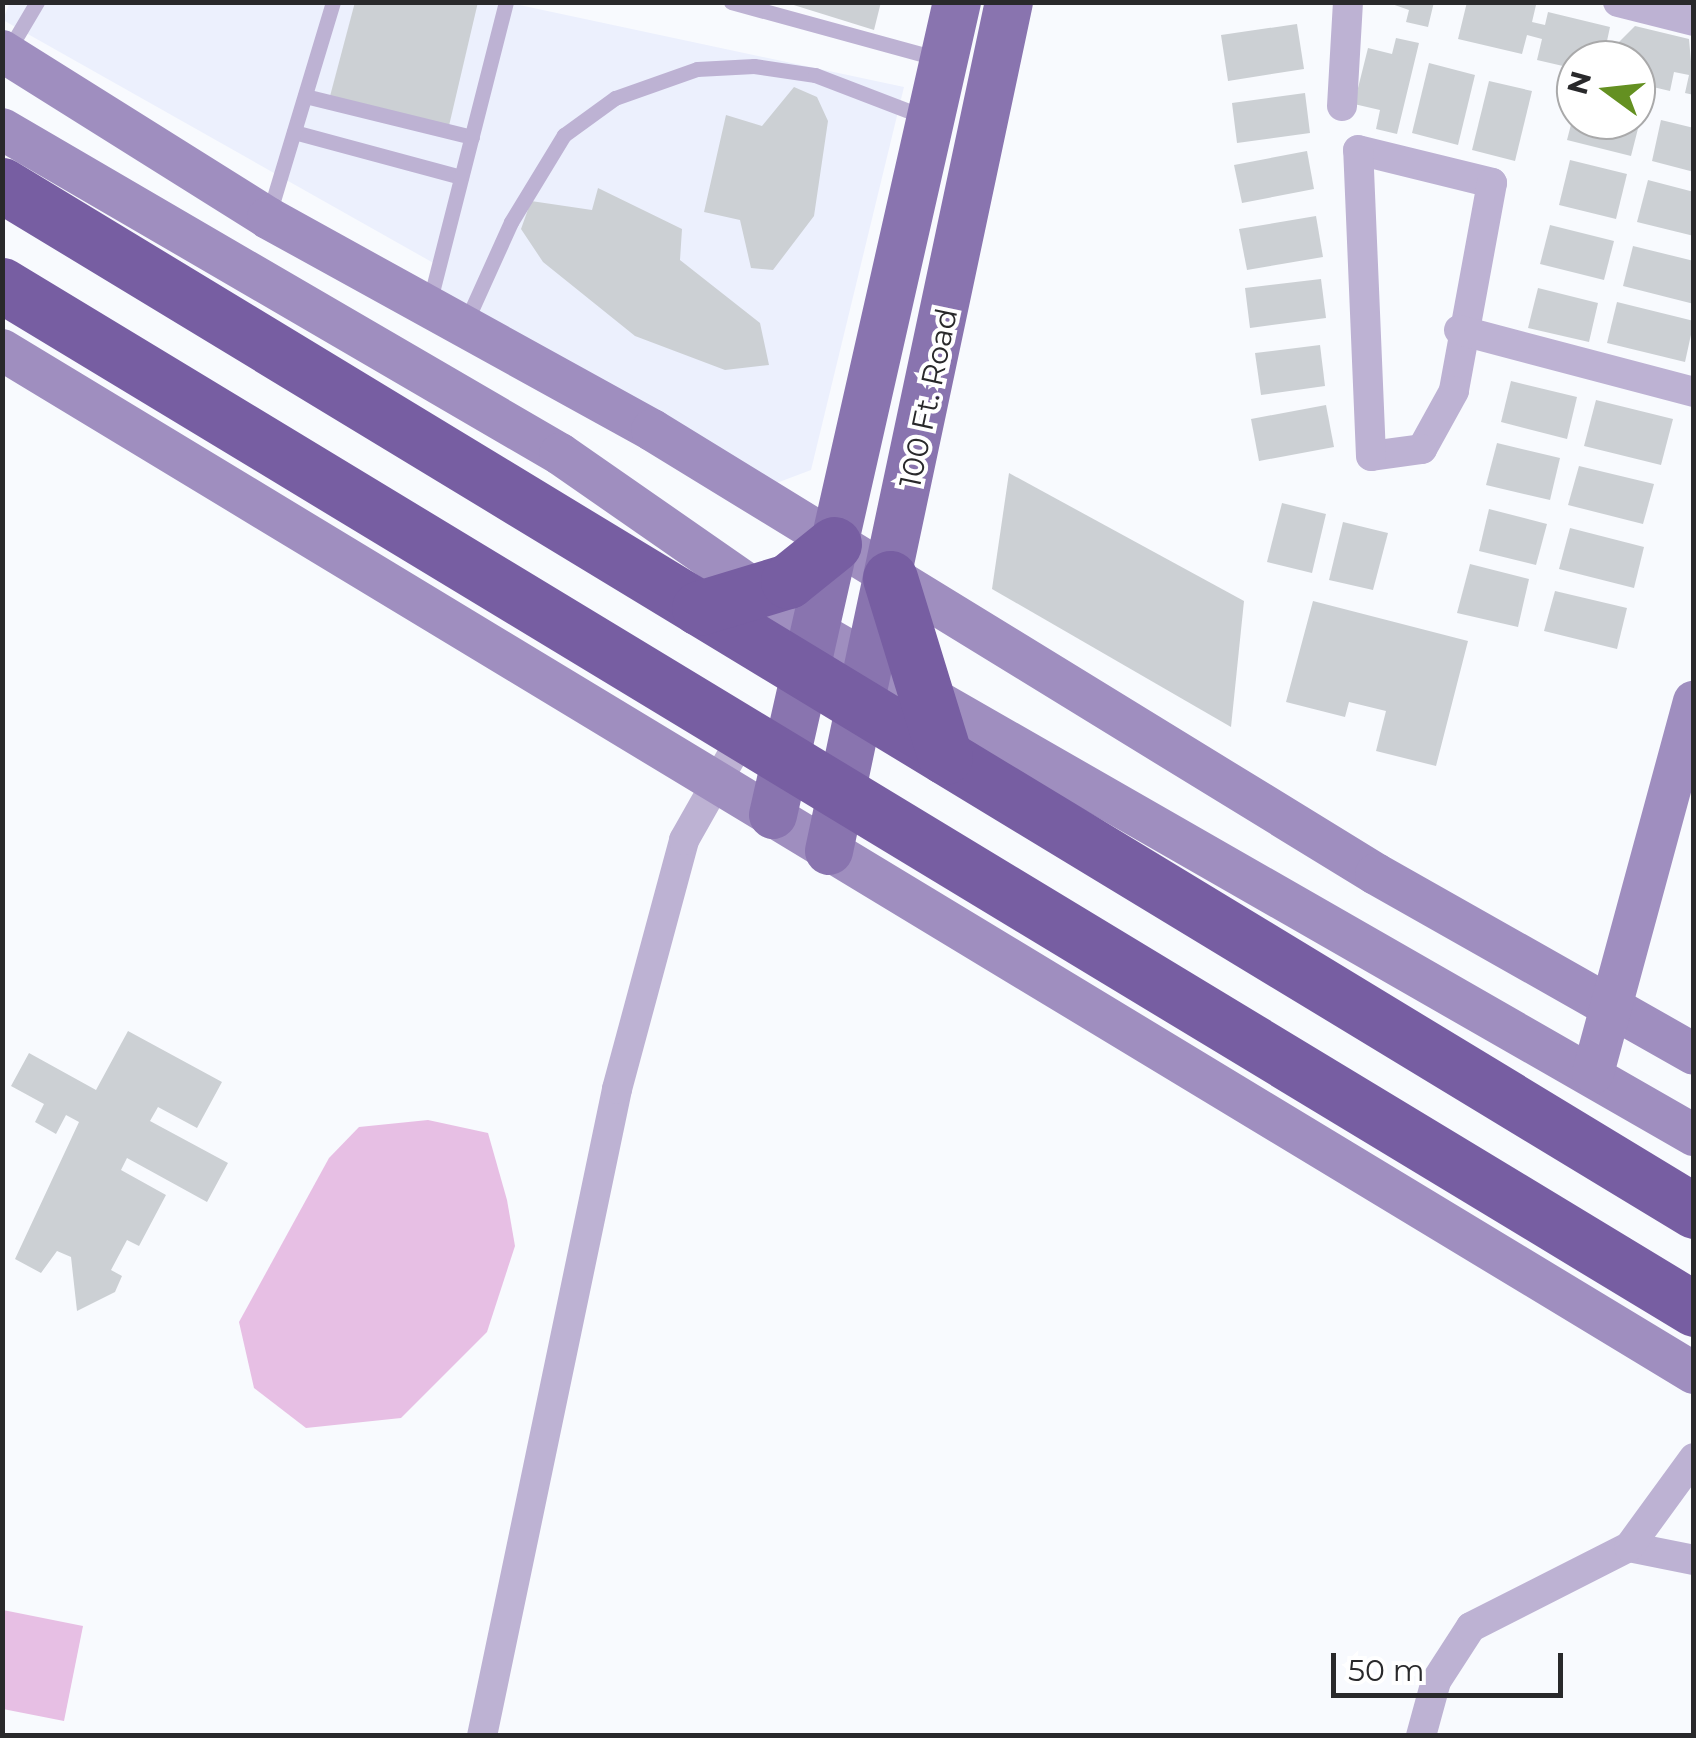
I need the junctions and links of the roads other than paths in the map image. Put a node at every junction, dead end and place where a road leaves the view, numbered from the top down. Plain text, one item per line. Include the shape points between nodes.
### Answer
1 (333, 2) edge
2 (506, 2) edge
3 (730, 2) edge
4 (957, 2) edge
5 (1009, 2) edge
6 (1348, 2) edge
7 (1618, 2) edge
8 (32, 9) edge
9 (1694, 21) edge
10 (5, 52) edge
11 (944, 60) junction
12 (305, 96) junction
13 (1342, 106) dead end
14 (931, 119) junction
15 (2, 129) edge
16 (294, 132) junction
17 (472, 136) junction
18 (462, 177) junction
19 (2, 186) edge
20 (268, 218) junction
21 (2, 286) edge
22 (446, 318) junction
23 (1459, 330) junction
24 (2, 350) edge
25 (139, 369) junction
26 (1694, 392) edge
27 (112, 417) junction
28 (834, 544) junction
29 (890, 578) junction
30 (759, 594) junction
31 (698, 608) junction
32 (580, 633) junction
33 (813, 653) junction
34 (553, 684) junction
35 (868, 686) junction
36 (922, 694) junction
37 (1694, 702) edge
38 (767, 745) junction
39 (946, 757) junction
40 (715, 780) junction
41 (846, 792) junction
42 (773, 815) junction
43 (829, 850) junction
44 (1094, 941) junction
45 (1062, 994) junction
46 (1608, 1004) junction
47 (1694, 1054) edge
48 (1594, 1073) junction
49 (1694, 1135) edge
50 (1694, 1211) edge
51 (1694, 1309) edge
52 (1694, 1373) edge
53 (1694, 1458) edge
54 (1630, 1547) junction
55 (1694, 1560) edge
56 (482, 1736) edge
57 (1421, 1736) edge

1 - 12 lane
2 - 17 lane
3 - 11 lane
4 - 11 main road, 100 Ft. Road
5 - 29 main road, 100 Ft. Road
6 - 13 street
7 - 9 street
8 - 10 lane
10 - 20 street
11 - 14 main road, 100 Ft. Road
12 - 16 lane
12 - 17 lane
14 - 22 lane via 814,75 754,66 697,69 615,98 564,135
14 - 28 main road, 100 Ft. Road
15 - 30 street via 560,454
16 - 18 lane
16 - 20 lane
17 - 18 lane
18 - 22 lane
19 - 31 highway
20 - 22 street
21 - 25 highway
22 - 28 street
23 - 23 street via 1492,183 1358,150 1370,456 1422,449 1454,391
23 - 26 street
24 - 27 street
25 - 27 street
25 - 32 highway
27 - 34 street
28 - 29 street
28 - 30 highway
28 - 33 main road, 100 Ft. Road
29 - 35 main road, 100 Ft. Road
29 - 36 highway
29 - 46 street
30 - 31 highway
30 - 33 street
31 - 33 highway
32 - 34 street
32 - 38 highway
33 - 35 highway
33 - 38 main road, 100 Ft. Road
34 - 40 street
35 - 36 street
35 - 39 highway
35 - 41 main road, 100 Ft. Road
36 - 39 highway
36 - 48 street
37 - 46 street
38 - 40 street
38 - 41 highway
38 - 42 main road, 100 Ft. Road
39 - 50 highway
40 - 42 street
40 - 56 street via 684,840 617,1090
41 - 43 main road, 100 Ft. Road
41 - 44 highway
42 - 43 street
43 - 45 street
44 - 45 street
44 - 51 highway
45 - 52 street
46 - 47 street
46 - 48 street
48 - 49 street
53 - 54 street
54 - 55 street
54 - 57 street via 1471,1627 1436,1681

